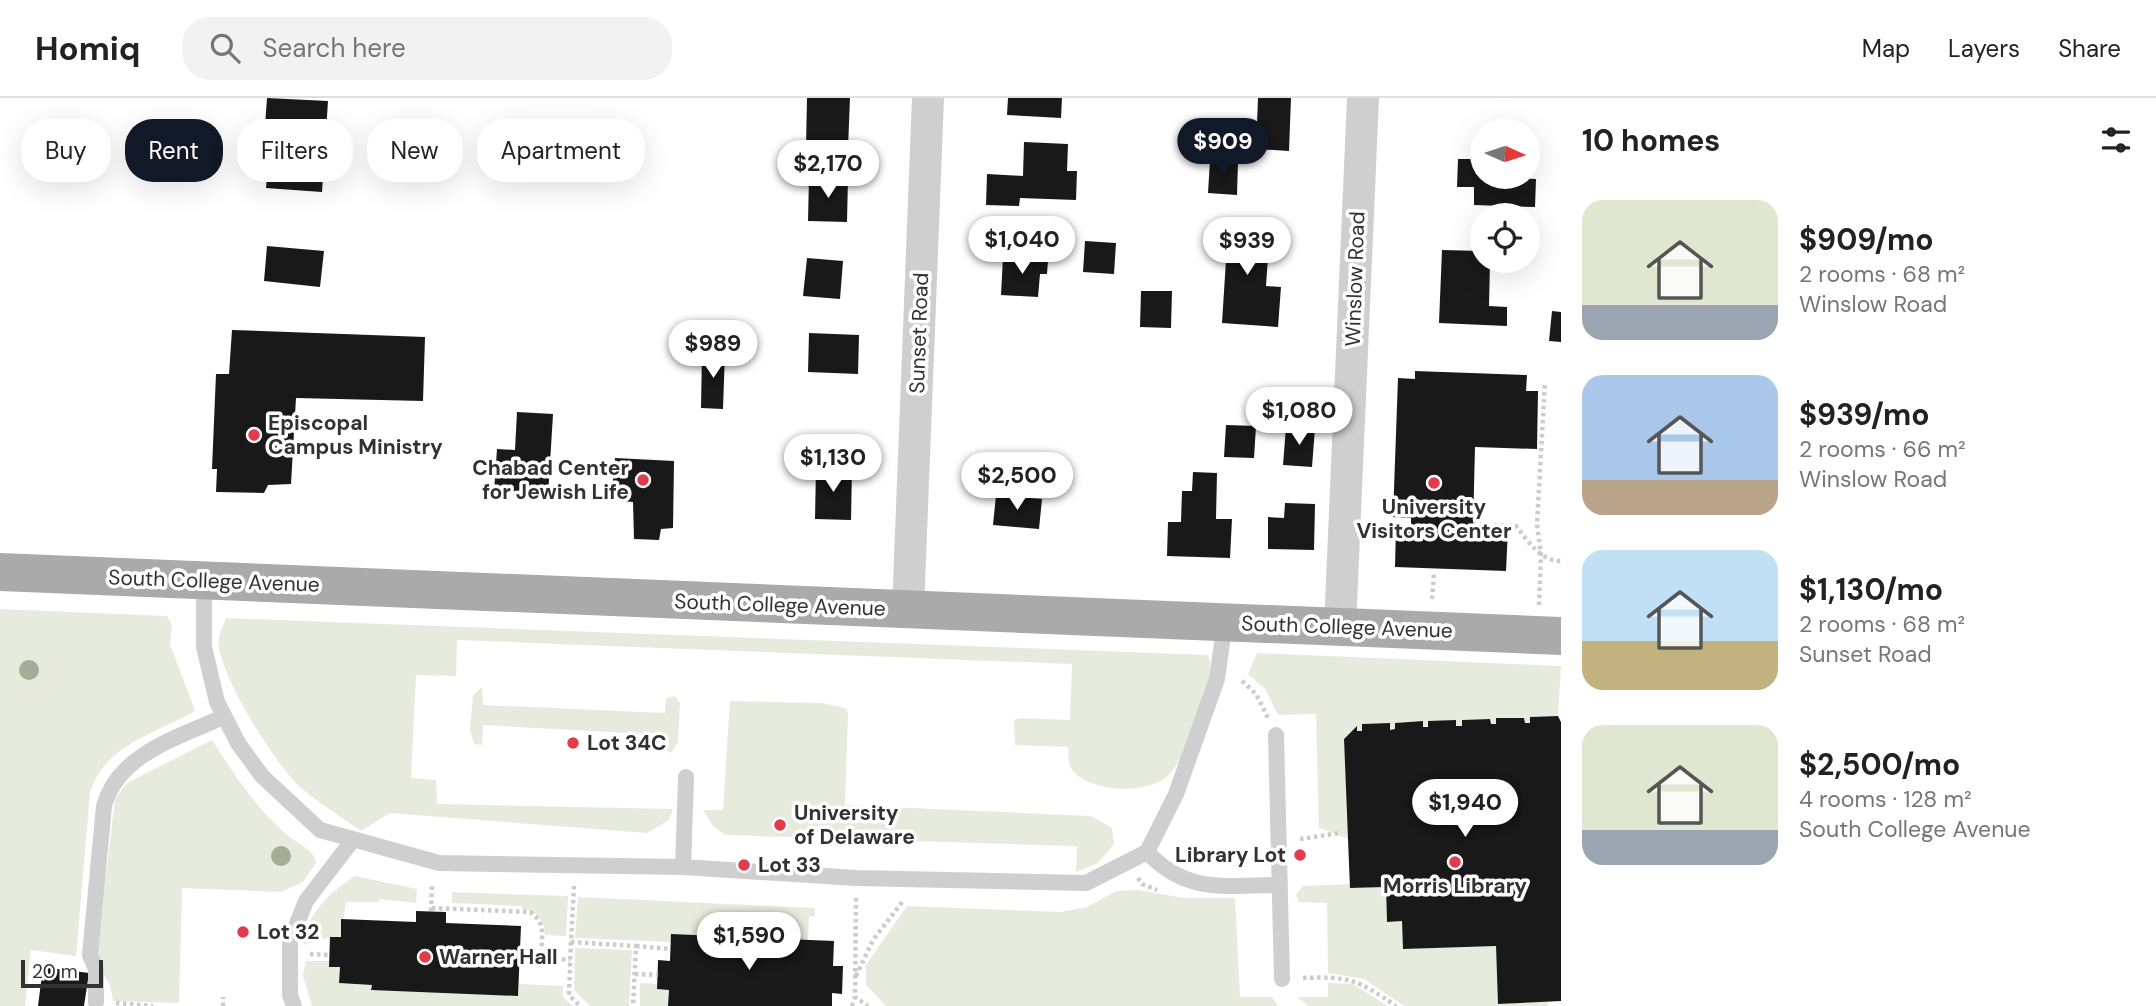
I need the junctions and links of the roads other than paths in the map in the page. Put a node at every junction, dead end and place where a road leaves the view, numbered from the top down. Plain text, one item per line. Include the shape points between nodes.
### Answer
1 (928, 98) edge
2 (1363, 98) edge
3 (0, 572) edge
4 (204, 581) junction
5 (908, 610) junction
6 (1225, 622) junction
7 (1340, 627) junction
8 (1561, 636) edge
9 (223, 717) junction
10 (1276, 734) road end
11 (686, 777) dead end
12 (352, 841) junction
13 (1147, 852) junction
14 (683, 867) junction
15 (1280, 885) junction
16 (1282, 979) road end
17 (96, 1002) road end
18 (294, 1006) edge

1 - 5 street, Sunset Road
2 - 7 street, Winslow Road
3 - 4 main road, South College Avenue
4 - 5 main road, South College Avenue
4 - 9 lane via 204,647
5 - 6 main road, South College Avenue
6 - 7 main road, South College Avenue
6 - 13 lane via 1217,679 1176,794
7 - 8 main road, South College Avenue
9 - 12 lane via 262,776 320,830
9 - 17 lane via 141,756 124,768 109,788 90,956 96,969
10 - 15 lane
11 - 14 lane
12 - 14 lane via 439,863
12 - 18 lane via 306,901 290,941
13 - 14 lane via 1086,883 856,878
13 - 15 lane via 1181,880
15 - 16 lane

